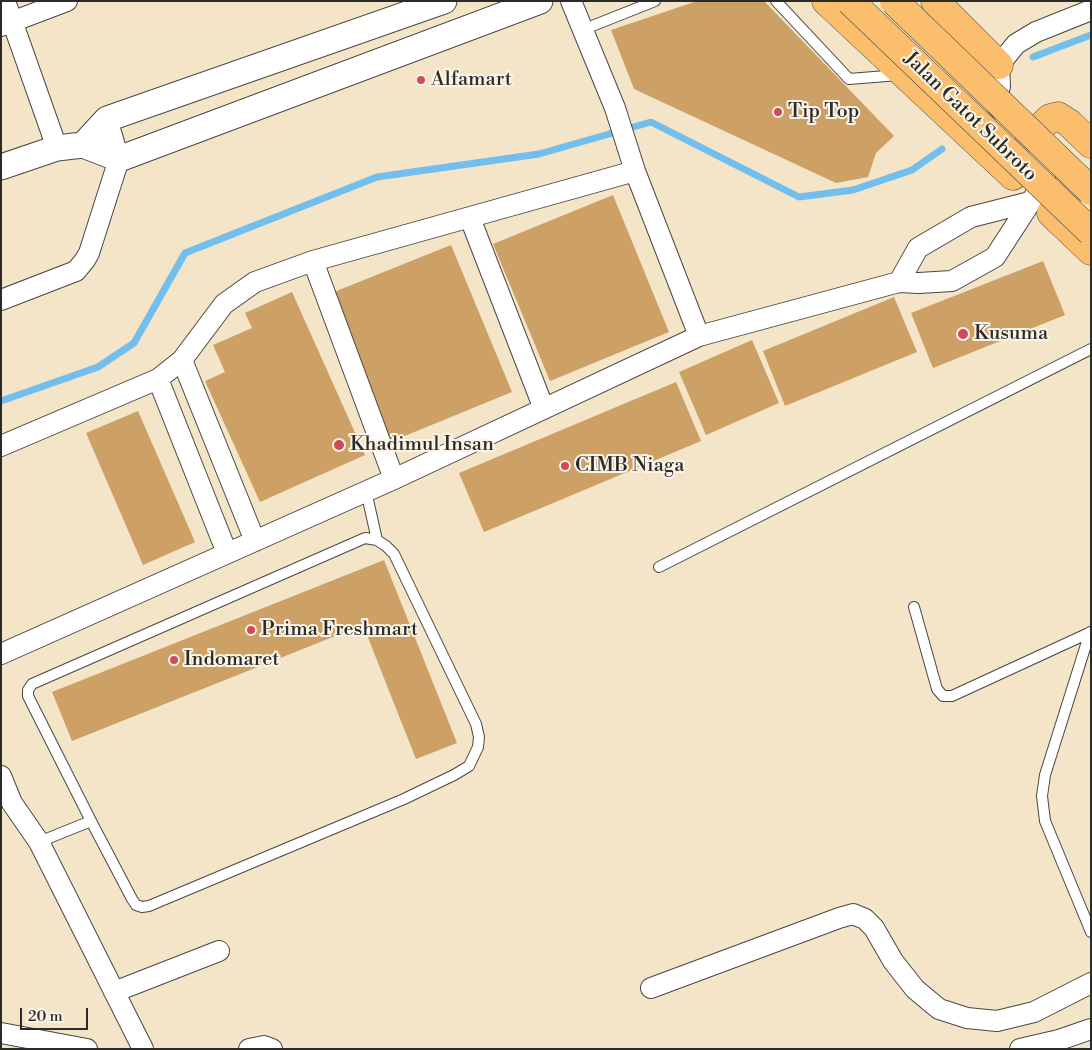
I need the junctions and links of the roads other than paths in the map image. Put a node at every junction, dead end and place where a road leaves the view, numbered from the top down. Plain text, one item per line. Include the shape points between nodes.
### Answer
1 (5, 1) edge
2 (66, 1) edge
3 (444, 1) edge
4 (540, 1) edge
5 (571, 1) edge
6 (655, 1) edge
7 (776, 1) edge
8 (826, 1) edge
9 (850, 1) edge
10 (894, 1) edge
11 (935, 1) edge
12 (1091, 10) edge
13 (7, 24) edge
14 (582, 30) junction
15 (999, 65) junction
16 (905, 75) junction
17 (996, 105) junction
18 (939, 106) junction
19 (107, 119) junction
20 (1030, 138) junction
21 (84, 144) junction
22 (1091, 144) edge
23 (57, 148) junction
24 (119, 159) junction
25 (1, 167) edge
26 (635, 171) junction
27 (1091, 191) edge
28 (1032, 199) junction
29 (470, 218) junction
30 (1091, 232) edge
31 (1091, 251) edge
32 (313, 261) junction
33 (898, 282) junction
34 (1, 300) edge
35 (699, 336) junction
36 (1091, 349) edge
37 (182, 360) junction
38 (158, 379) junction
39 (544, 409) junction
40 (1, 446) edge
41 (394, 479) junction
42 (366, 491) junction
43 (377, 540) junction
44 (255, 541) junction
45 (227, 553) junction
46 (659, 567) dead end
47 (914, 608) dead end
48 (1090, 632) edge
49 (1, 654) edge
50 (1, 776) edge
51 (7, 805) edge
52 (91, 821) junction
53 (39, 842) junction
54 (1091, 932) edge
55 (219, 951) dead end
56 (1091, 983) edge
57 (651, 988) dead end
58 (114, 992) junction
59 (1091, 1029) edge
60 (1, 1033) edge
61 (87, 1049) edge
62 (142, 1049) edge
63 (249, 1049) edge
64 (272, 1049) edge
65 (1020, 1049) edge

1 - 13 street
2 - 13 street
3 - 19 street
4 - 24 street
5 - 14 street
6 - 14 lane
7 - 16 lane via 849,79
8 - 16 highway
9 - 30 highway, Jalan Gatot Subroto, bridge
10 - 27 highway, Jalan Gatot Subroto, bridge
11 - 15 highway
12 - 15 street via 1020,41
13 - 23 street
14 - 26 street via 615,108
15 - 17 street via 1000,86
16 - 18 highway
17 - 18 highway via 976,119 961,117
17 - 20 street
18 - 28 highway
19 - 21 street
19 - 24 street
20 - 22 highway via 1050,118 1058,116
20 - 28 street via 1046,163 1045,180
21 - 23 street
21 - 24 street
23 - 25 street
24 - 34 street via 89,253 76,271
26 - 29 street
26 - 35 street
28 - 31 highway
28 - 33 street via 971,217 918,248
28 - 33 street via 996,257 952,281
29 - 32 street
29 - 39 street
32 - 37 street via 255,282 224,304
32 - 41 street
33 - 35 street
35 - 39 street
36 - 46 lane
37 - 38 street
37 - 44 street
38 - 40 street
38 - 45 street
39 - 41 street
41 - 42 street
42 - 43 lane
42 - 44 street
43 - 52 lane via 365,538 29,686 28,696
43 - 52 lane via 394,554 476,724 478,747 469,766 404,799 142,907 136,906
44 - 45 street
45 - 49 street
47 - 48 lane via 937,689 943,696 952,696
48 - 54 lane via 1045,775 1042,796 1045,821
50 - 51 street
51 - 53 street
52 - 53 lane
53 - 58 street
55 - 58 street
56 - 57 street via 1034,1012 997,1021 967,1018 938,1008 915,989 893,961 874,928 853,914
58 - 62 street
59 - 65 street
60 - 61 street
63 - 64 street via 264,1046

